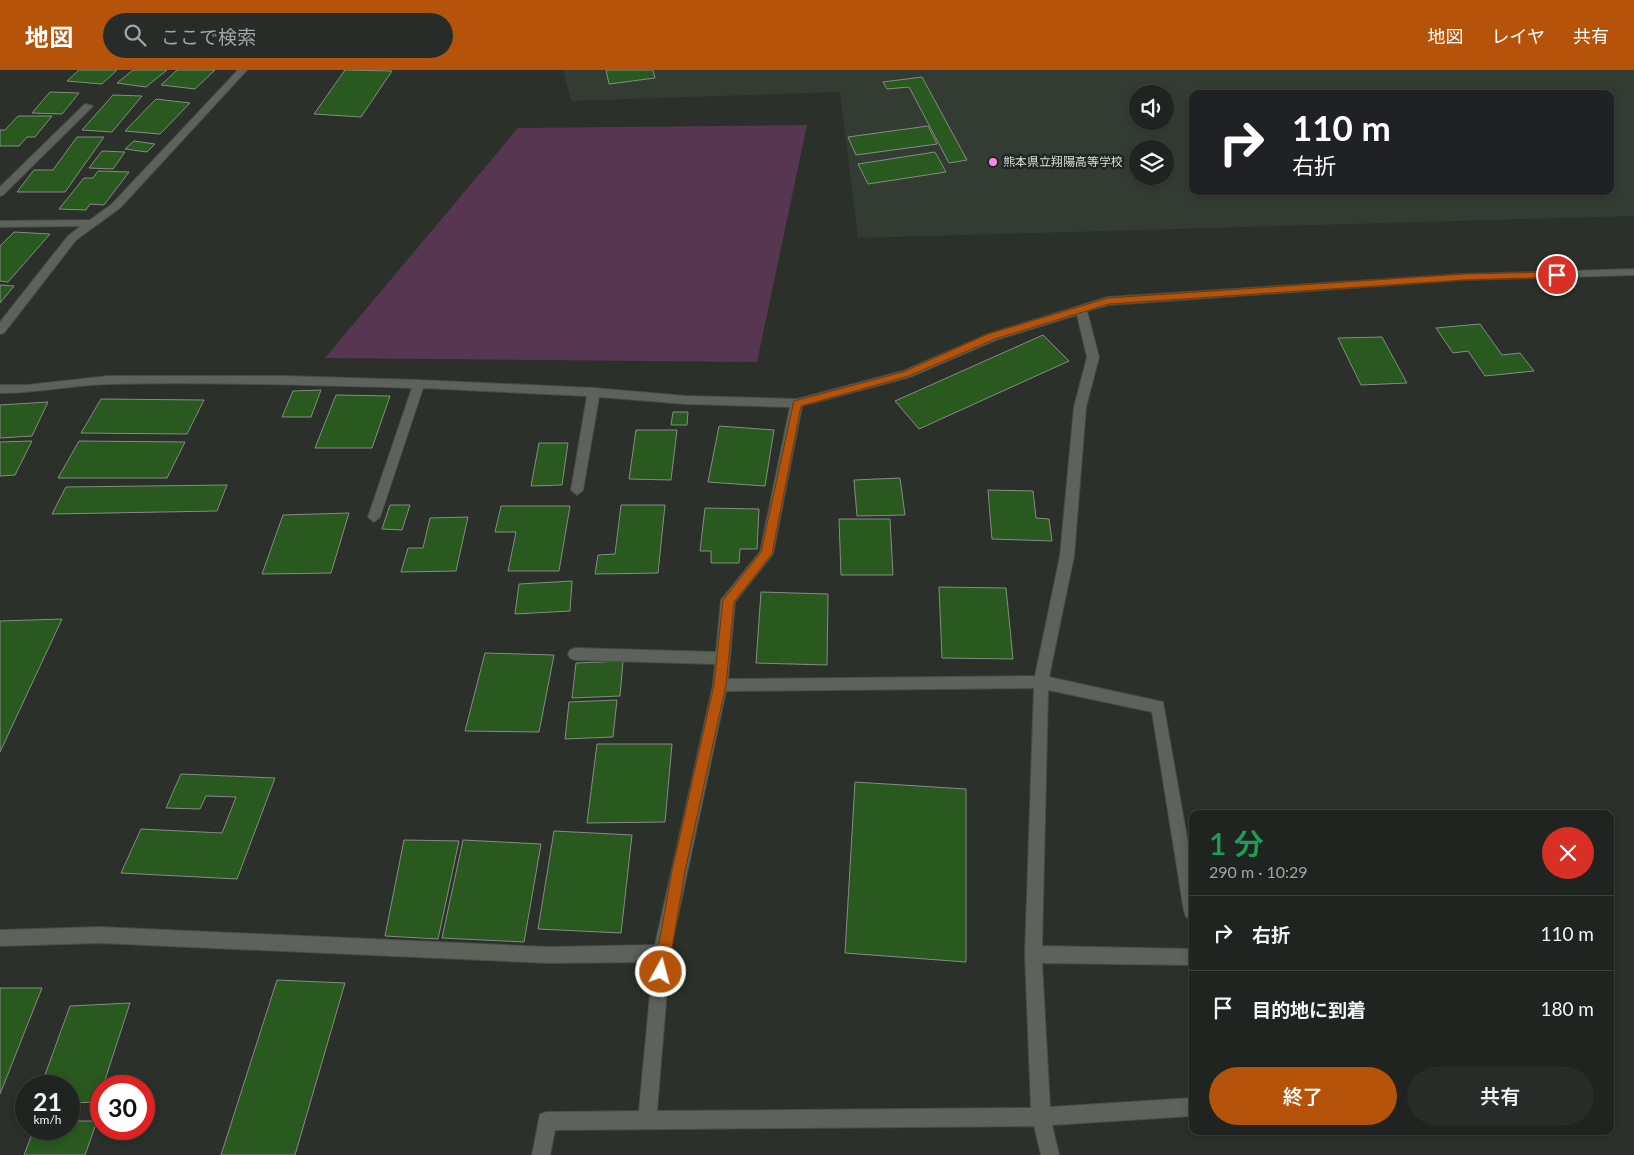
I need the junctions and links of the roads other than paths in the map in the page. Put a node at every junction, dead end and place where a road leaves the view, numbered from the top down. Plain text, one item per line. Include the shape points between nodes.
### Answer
1 (243, 70) edge
2 (88, 106) dead end
3 (0, 193) edge
4 (92, 223) junction
5 (0, 224) edge
6 (1634, 272) edge
7 (1081, 310) junction
8 (0, 330) edge
9 (419, 384) junction
10 (0, 389) edge
11 (594, 392) junction
12 (797, 403) junction
13 (577, 490) dead end
14 (374, 517) dead end
15 (575, 654) dead end
16 (723, 658) junction
17 (1041, 682) junction
18 (720, 685) junction
19 (1189, 893) edge
20 (0, 938) edge
21 (662, 953) junction
22 (1033, 954) junction
23 (1189, 956) edge
24 (1189, 1107) edge
25 (1041, 1117) junction
26 (647, 1120) junction
27 (542, 1155) edge
28 (1050, 1155) edge

1 - 4 street via 116,206
2 - 3 street
4 - 5 street
4 - 8 street via 72,238
6 - 7 street via 1464,277 1128,299 1108,301
7 - 12 street via 992,337 906,374
7 - 17 street via 1094,357 1080,407 1067,556
9 - 10 street via 108,380
9 - 11 street
9 - 14 street
11 - 12 street via 686,400
11 - 13 street
12 - 16 street via 766,554 728,600
15 - 16 street
16 - 18 street
17 - 18 street
17 - 19 street via 1158,707
17 - 22 street
18 - 21 street
20 - 21 street via 100,935 549,955
21 - 26 street
22 - 23 street
22 - 25 street
24 - 25 street
25 - 26 street
25 - 28 street
26 - 27 street via 547,1121

